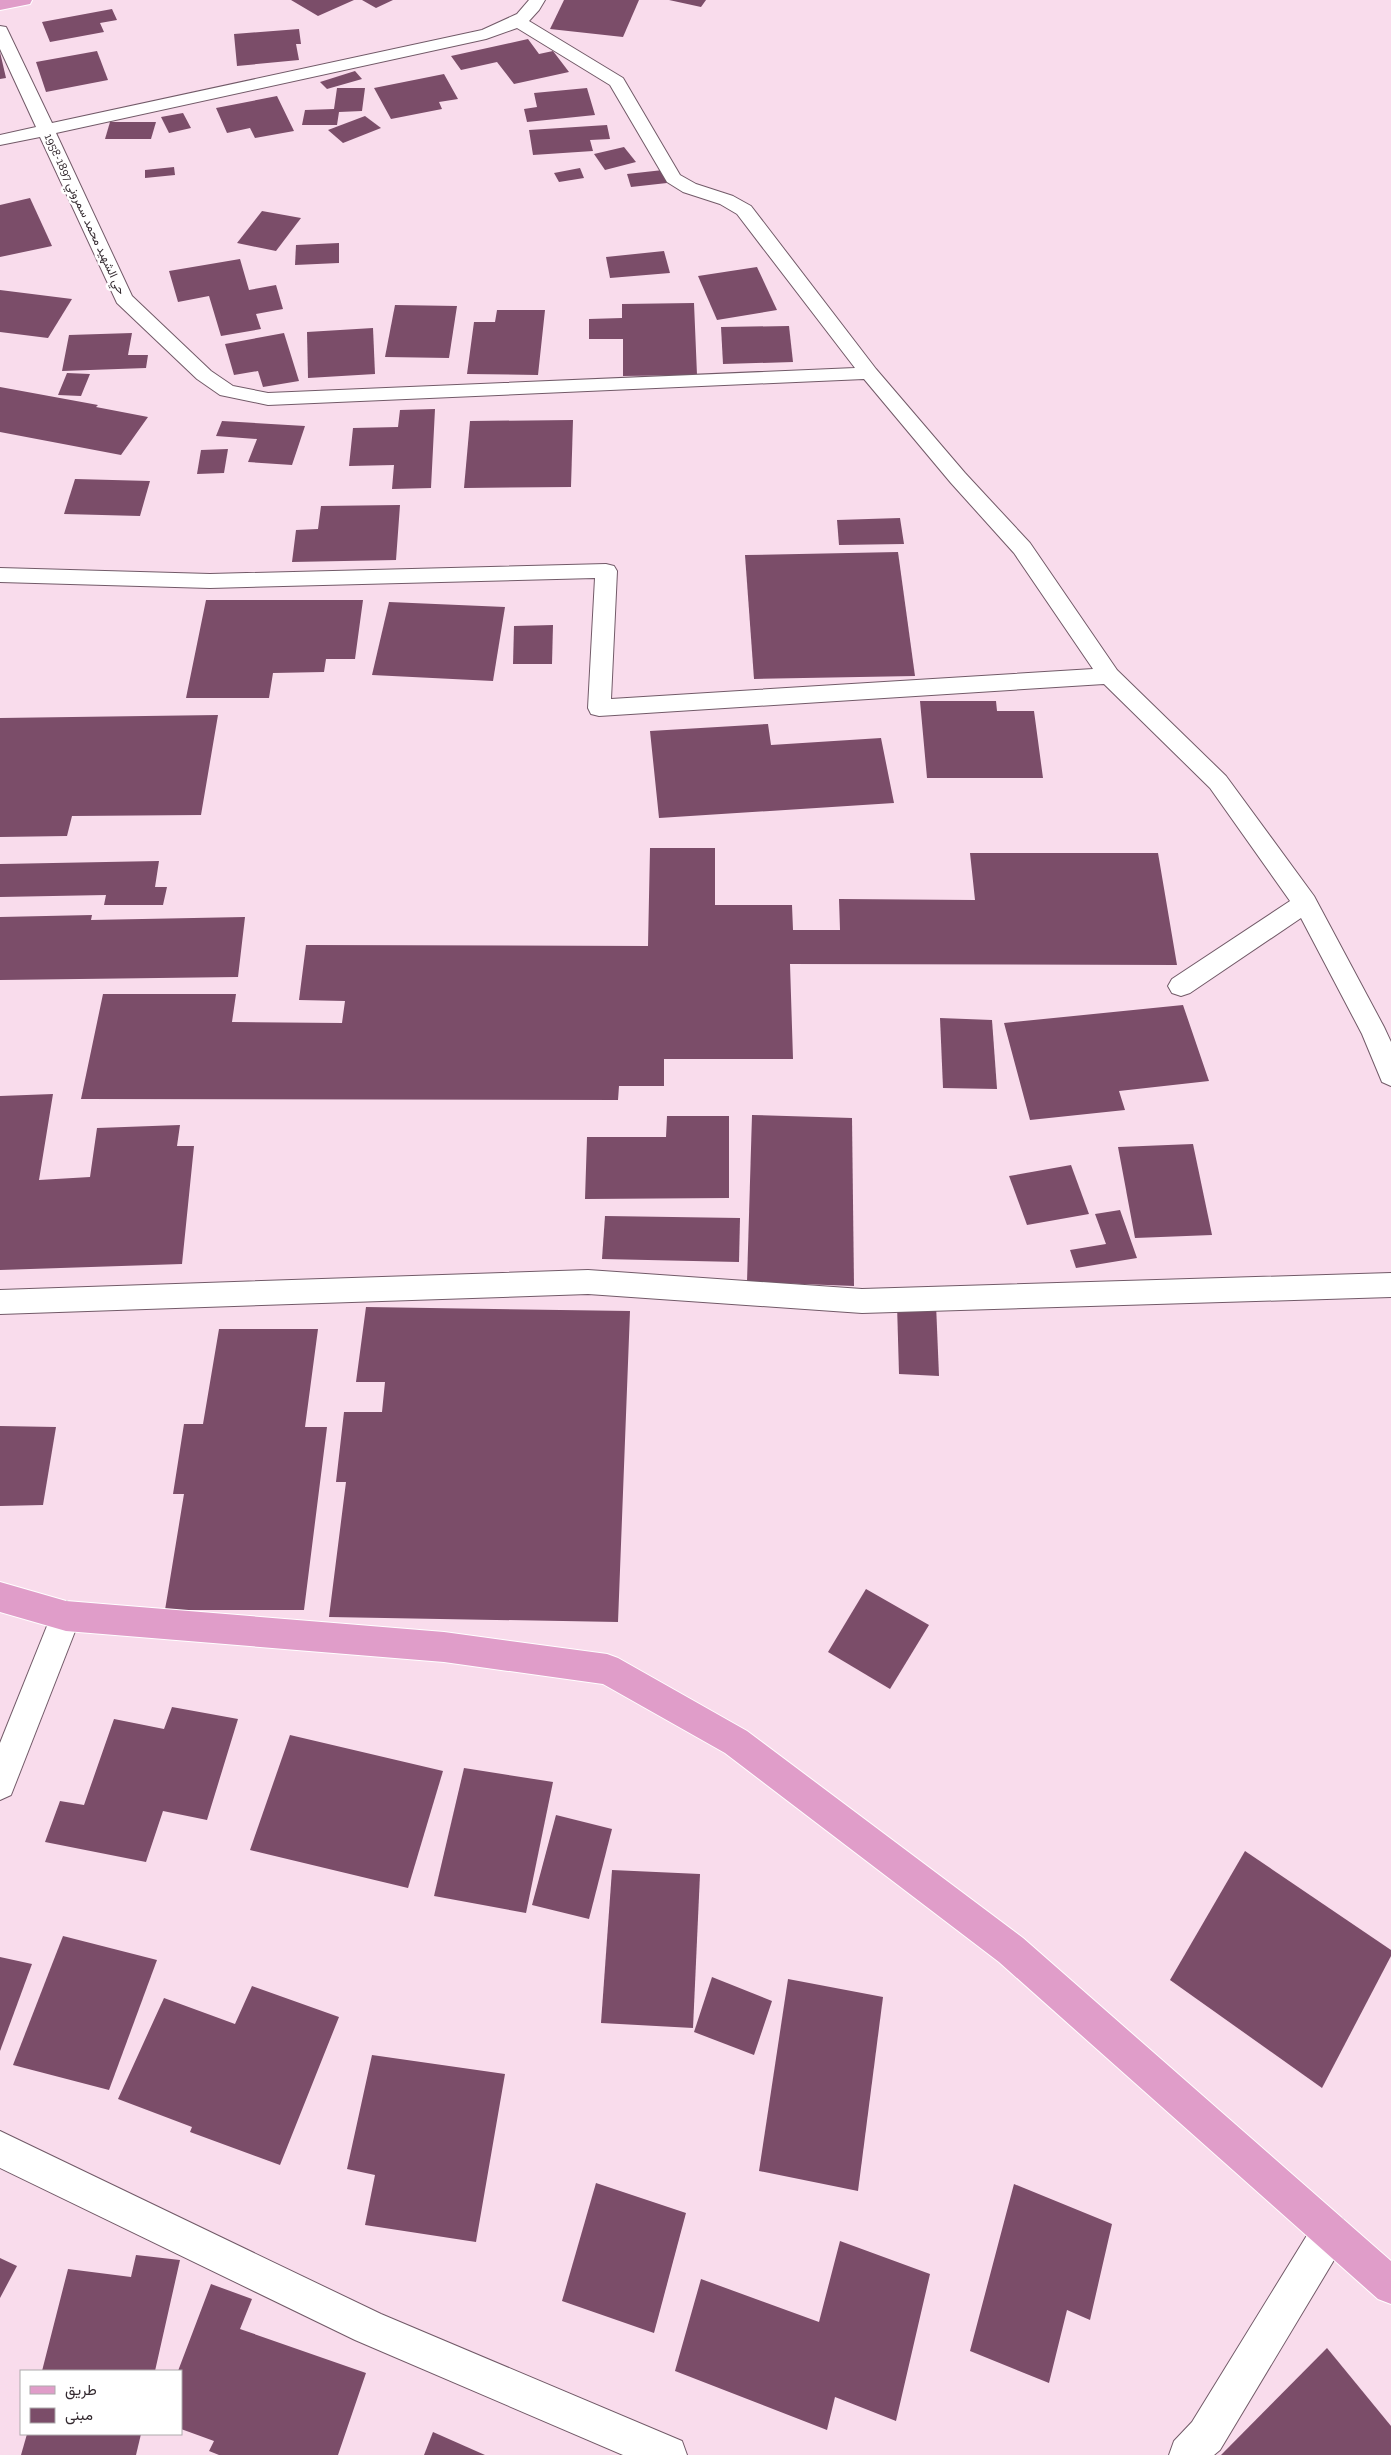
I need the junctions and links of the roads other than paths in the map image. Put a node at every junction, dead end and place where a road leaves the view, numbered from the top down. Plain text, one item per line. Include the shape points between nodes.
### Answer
1 (24, 0) edge
2 (537, 0) edge
3 (0, 5) edge
4 (517, 21) junction
5 (0, 30) edge
6 (46, 131) junction
7 (0, 140) edge
8 (870, 372) junction
9 (0, 575) edge
10 (1110, 676) junction
11 (1305, 904) junction
12 (1181, 986) dead end
13 (1391, 1075) edge
14 (1391, 1285) edge
15 (0, 1302) edge
16 (0, 1597) edge
17 (66, 1616) junction
18 (0, 1784) edge
19 (0, 2149) edge
20 (1330, 2232) junction
21 (1391, 2286) edge
22 (668, 2455) edge
23 (1188, 2455) edge

1 - 3 main road
2 - 4 street
4 - 6 street via 486,34
4 - 8 street via 617,82 673,178 688,188 724,198 744,210
5 - 6 street, حي الشهيد محمد سمروني 1897-1958
6 - 7 street
6 - 8 street, حي الشهيد محمد سمروني 1897-1958 via 124,299 204,375 227,391 268,399
8 - 10 street via 958,478 1022,548
9 - 10 street via 210,581 606,571 599,708
10 - 11 street via 1218,782
11 - 12 street
11 - 13 street via 1375,1034
14 - 15 street via 862,1301 588,1282
16 - 17 main road
17 - 18 street
17 - 20 main road via 444,1647 607,1669 736,1742 1010,1950
19 - 22 street via 368,2327
20 - 21 main road
20 - 23 street via 1206,2436

